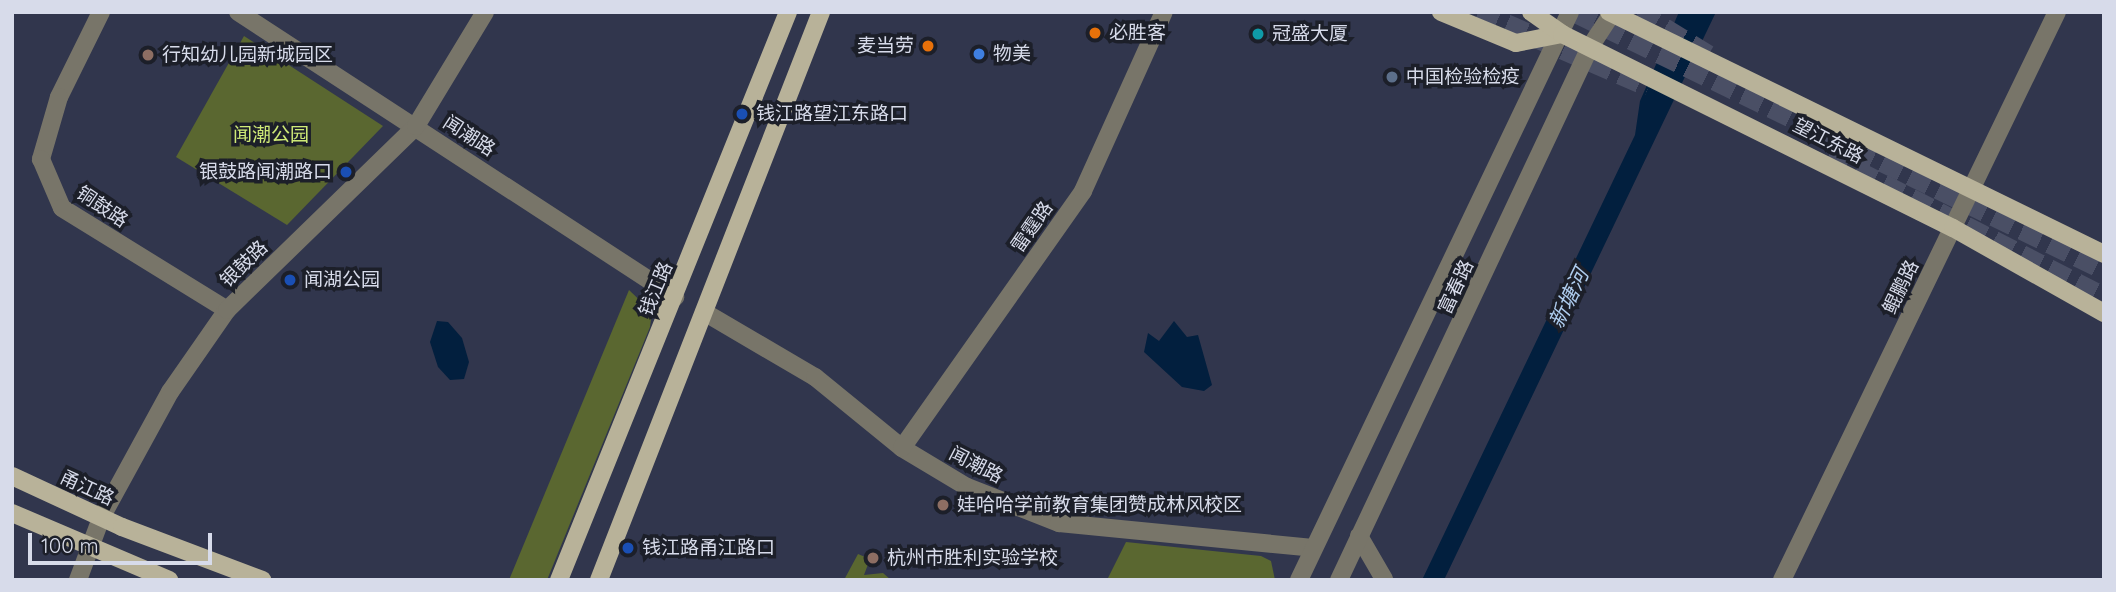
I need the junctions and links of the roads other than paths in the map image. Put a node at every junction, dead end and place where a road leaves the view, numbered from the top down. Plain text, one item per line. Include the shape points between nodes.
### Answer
1 (102, 12) edge
2 (238, 12) edge
3 (485, 12) edge
4 (788, 12) edge
5 (821, 12) edge
6 (1164, 12) edge
7 (1441, 12) edge
8 (1531, 12) edge
9 (1570, 12) edge
10 (2057, 12) edge
11 (1611, 13) edge
12 (1562, 34) junction
13 (1590, 47) junction
14 (416, 126) junction
15 (1974, 185) junction
16 (1953, 228) junction
17 (2104, 254) edge
18 (675, 297) junction
19 (227, 310) junction
20 (704, 312) junction
21 (2104, 313) edge
22 (902, 448) junction
23 (12, 476) edge
24 (12, 513) edge
25 (101, 518) junction
26 (1359, 536) junction
27 (87, 546) junction
28 (1313, 548) junction
29 (1383, 579) edge
30 (78, 580) edge
31 (169, 580) edge
32 (262, 580) edge
33 (559, 580) edge
34 (599, 580) edge
35 (1299, 580) edge
36 (1339, 580) edge
37 (1782, 580) edge

1 - 19 street, 铜鼓路 via 59,97 41,159 62,208
2 - 14 street, 闻潮路
3 - 14 street, 银鼓路
4 - 18 main road, 钱江路
5 - 20 main road
6 - 22 street, 雷霆路 via 1083,191
7 - 12 main road via 1516,43
8 - 12 main road, 望江东路
9 - 12 street, 富春路
10 - 15 street, 鲲鹏路
11 - 13 street, 富春路
11 - 15 main road, 望江东路
12 - 13 main road, 望江东路
12 - 28 street, 富春路
13 - 16 main road, 望江东路
13 - 26 street, 富春路
14 - 18 street, 闻潮路
14 - 19 street, 银鼓路
15 - 16 street, 鲲鹏路
15 - 17 main road, 望江东路
16 - 21 main road, 望江东路
16 - 37 street, 鲲鹏路
18 - 33 main road, 钱江路
19 - 25 street, 银鼓路 via 170,392
20 - 22 street, 闻潮路 via 815,377
20 - 34 main road
22 - 28 street, 闻潮路 via 967,487 1059,523
23 - 25 main road, 甬江路
24 - 27 main road
25 - 27 street, 银鼓路
25 - 32 main road, 甬江路
26 - 29 street
26 - 36 street, 富春路
27 - 30 street, 银鼓路
27 - 31 main road
28 - 35 street, 富春路

